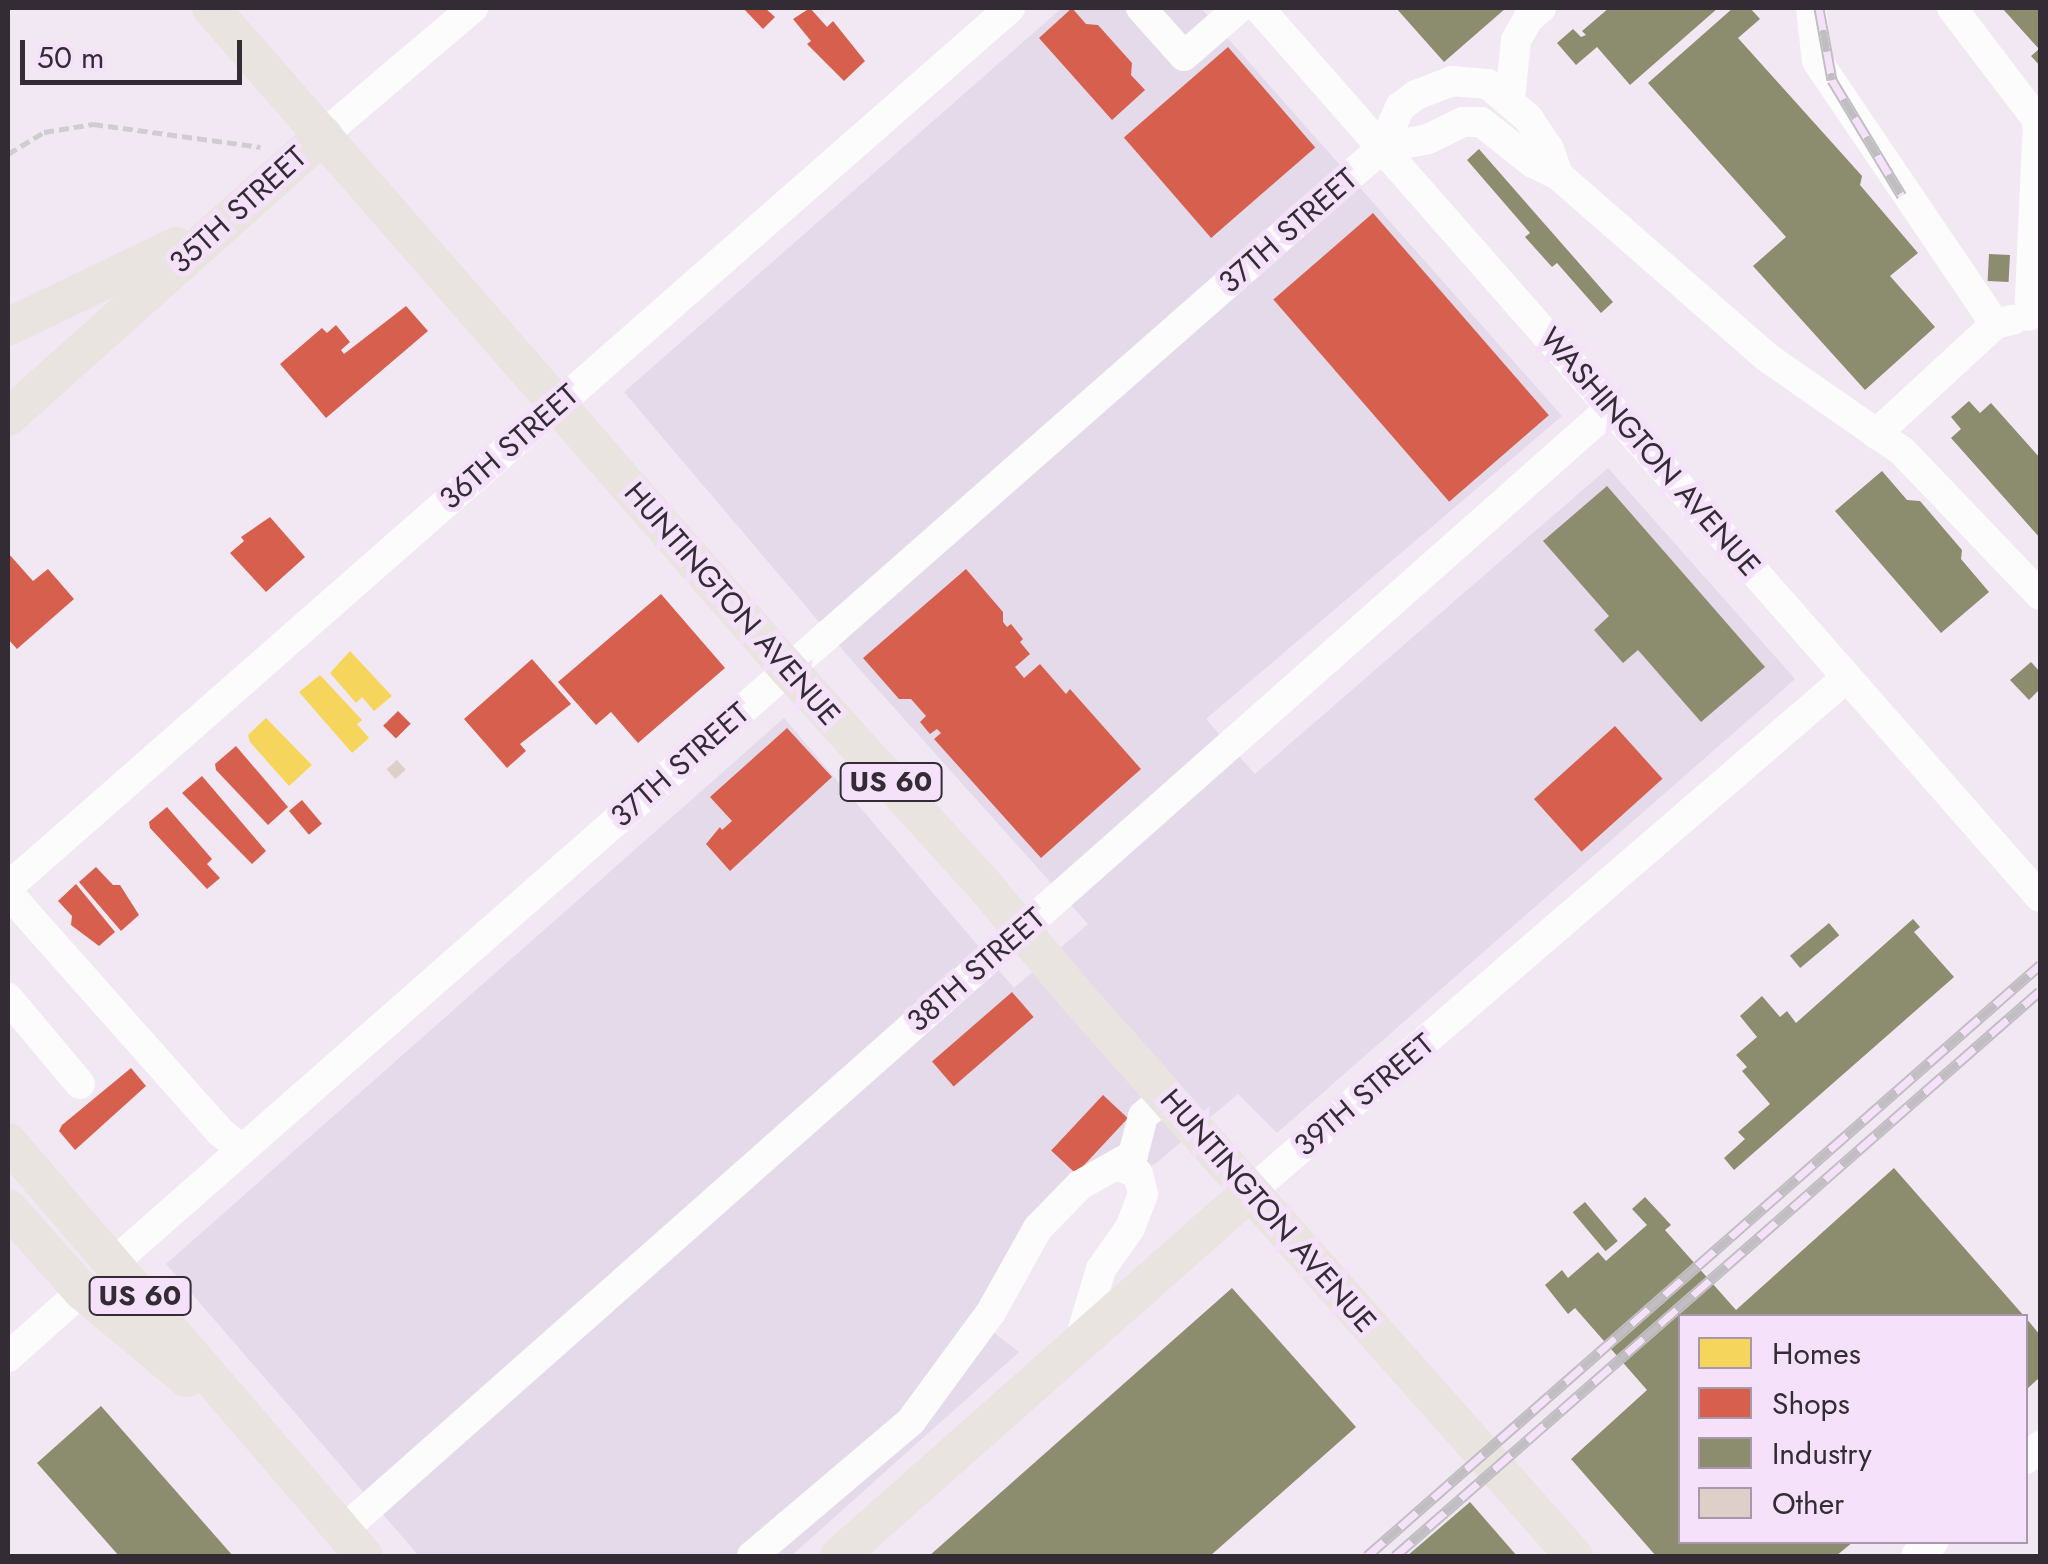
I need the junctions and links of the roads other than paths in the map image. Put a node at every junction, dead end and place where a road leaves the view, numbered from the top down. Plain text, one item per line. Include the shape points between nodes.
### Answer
1 (473, 8) edge
2 (1010, 8) edge
3 (1141, 8) edge
4 (1239, 8) edge
5 (1259, 8) edge
6 (1541, 8) edge
7 (1811, 8) edge
8 (1952, 8) edge
9 (212, 12) edge
10 (1510, 98) junction
11 (323, 135) junction
12 (1382, 148) junction
13 (1558, 175) junction
14 (229, 218) junction
15 (2035, 314) edge
16 (1995, 324) junction
17 (8, 327) edge
18 (558, 405) junction
19 (1611, 408) junction
20 (8, 417) edge
21 (1876, 434) junction
22 (2040, 595) edge
23 (789, 670) junction
24 (1848, 677) junction
25 (8, 890) edge
26 (2040, 897) edge
27 (1021, 930) junction
28 (8, 998) edge
29 (80, 1084) dead end
30 (1166, 1096) junction
31 (8, 1142) edge
32 (242, 1150) junction
33 (1118, 1165) junction
34 (1250, 1192) junction
35 (8, 1208) edge
36 (112, 1264) junction
37 (82, 1291) junction
38 (1079, 1342) junction
39 (8, 1358) edge
40 (273, 1451) junction
41 (353, 1544) edge
42 (752, 1556) edge
43 (839, 1556) edge
44 (1574, 1556) edge

1 - 11 street, 35TH STREET
2 - 18 street, 36TH STREET
3 - 4 street via 1184,56
5 - 12 street, WASHINGTON AVENUE
6 - 10 street via 1516,40
7 - 16 street via 1817,60
8 - 15 street via 2038,121
9 - 11 main road, HUNTINGTON AVENUE / US 60
10 - 12 street via 1488,84 1432,86 1400,107
10 - 13 street via 1549,149
11 - 14 main road, 35TH STREET
11 - 18 main road, HUNTINGTON AVENUE / US 60
12 - 13 street via 1481,122
12 - 19 street, WASHINGTON AVENUE
12 - 23 street, 37TH STREET
13 - 21 street via 1768,358
14 - 17 main road
14 - 20 main road, 35TH STREET
15 - 16 street
16 - 21 street
18 - 23 main road, HUNTINGTON AVENUE / US 60
18 - 25 street, 36TH STREET
19 - 24 street, WASHINGTON AVENUE
19 - 27 street, 38TH STREET
21 - 22 street via 1902,452
23 - 27 main road, HUNTINGTON AVENUE / US 60
23 - 32 street, 37TH STREET
24 - 26 street, WASHINGTON AVENUE
24 - 34 street, 39TH STREET
25 - 32 street
27 - 30 main road, HUNTINGTON AVENUE / US 60
27 - 41 street, 38TH STREET
28 - 29 street
30 - 33 street via 1143,1116 1133,1154
30 - 34 main road, HUNTINGTON AVENUE / US 60
31 - 36 main road, US 60
32 - 36 street, 37TH STREET
33 - 38 street via 1138,1174 1143,1194 1130,1228 1101,1269
33 - 42 street via 1080,1185 1038,1228 990,1312 911,1422
34 - 38 main road, 39TH STREET
34 - 44 main road, HUNTINGTON AVENUE / US 60
35 - 37 main road
36 - 40 main road, US 60
37 - 39 street
37 - 40 main road
38 - 43 main road, 39TH STREET
40 - 41 main road, US 60

